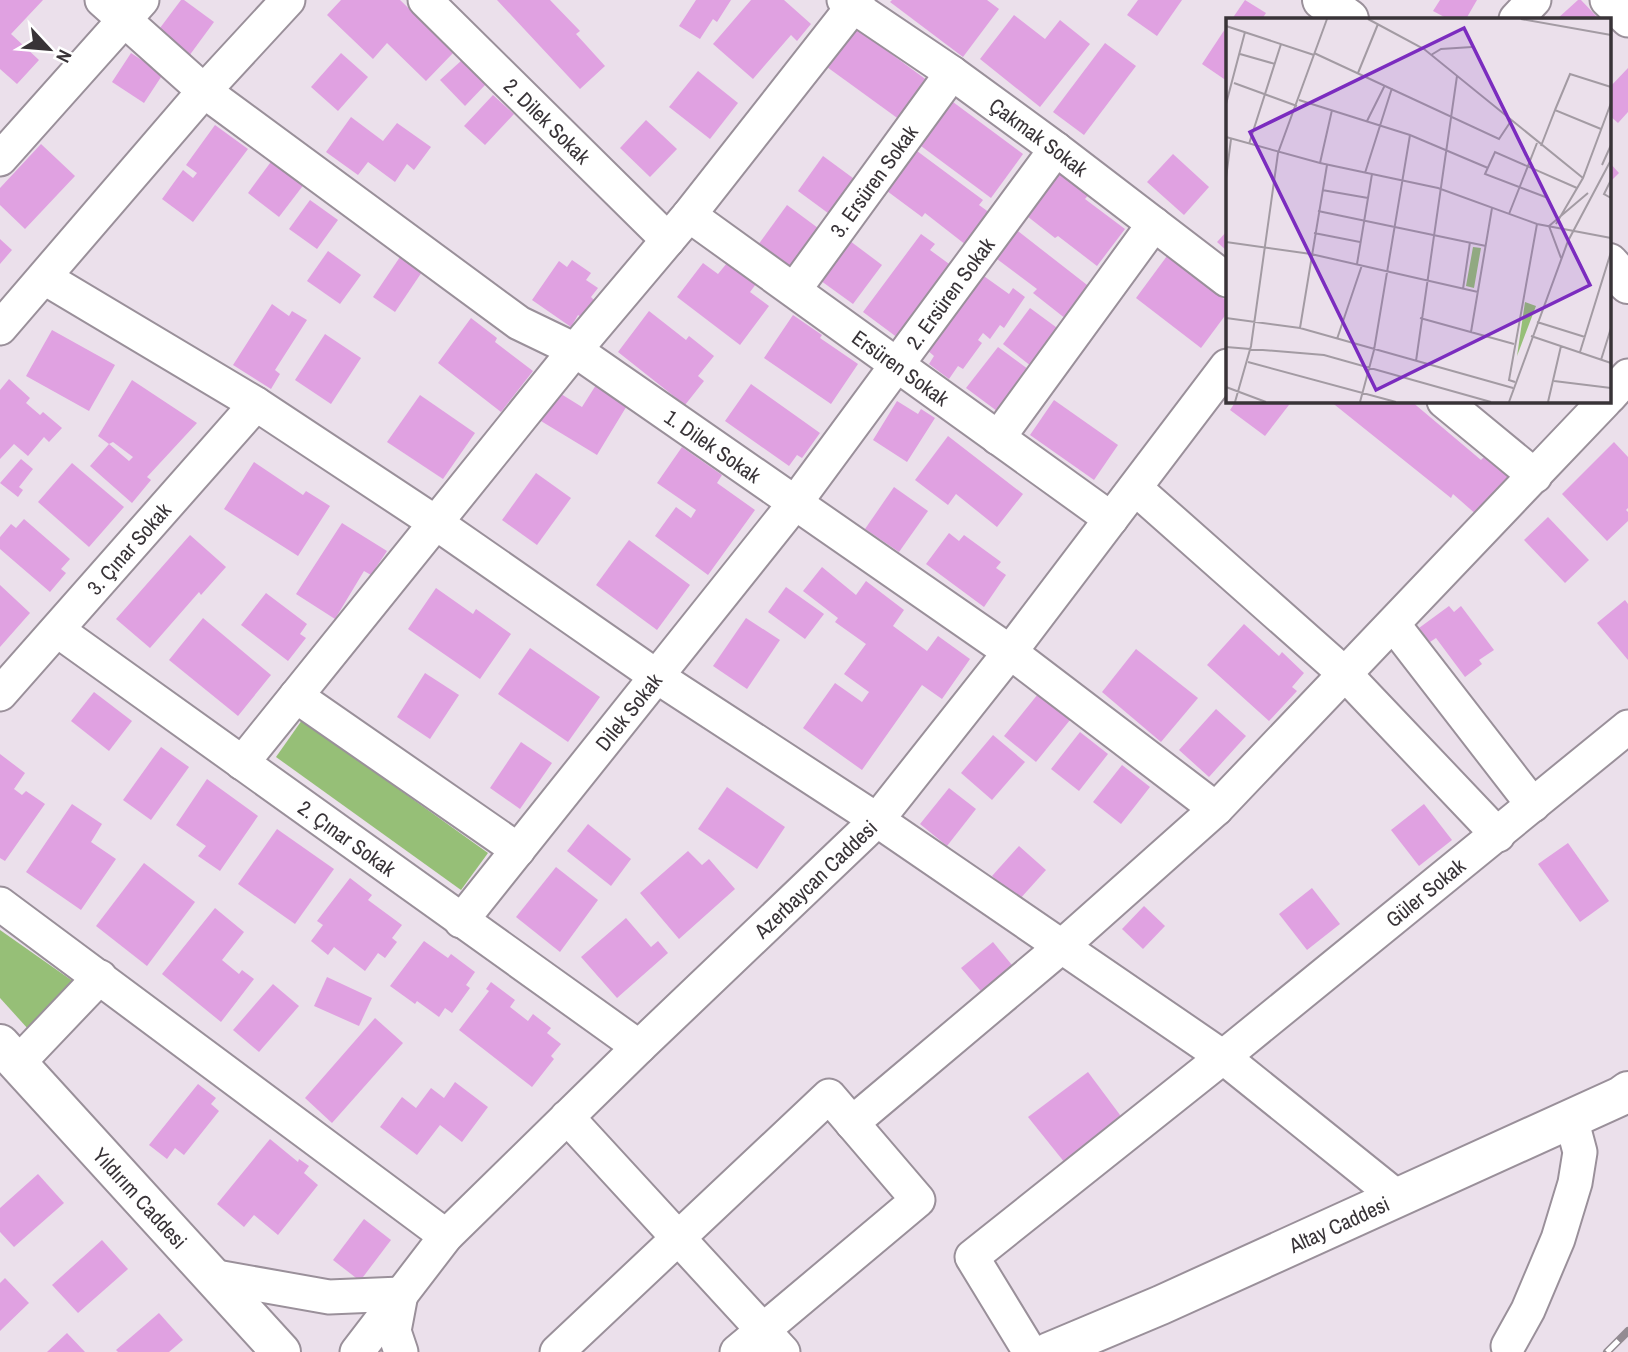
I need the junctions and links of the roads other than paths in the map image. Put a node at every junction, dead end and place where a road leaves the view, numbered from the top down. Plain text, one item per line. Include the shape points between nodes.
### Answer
1 (289, 0) edge
2 (425, 0) edge
3 (1322, 0) edge
4 (1534, 0) edge
5 (1607, 0) edge
6 (852, 2) edge
7 (122, 7) edge
8 (1348, 18) edge
9 (1517, 18) edge
10 (1628, 20) edge
11 (952, 73) junction
12 (204, 92) junction
13 (1056, 149) junction
14 (0, 159) edge
15 (689, 215) junction
16 (1154, 224) junction
17 (668, 240) junction
18 (1610, 264) edge
19 (45, 278) junction
20 (1226, 279) edge
21 (1628, 284) edge
22 (794, 290) junction
23 (0, 328) edge
24 (575, 350) junction
25 (897, 365) junction
26 (1226, 367) edge
27 (1628, 376) edge
28 (1610, 396) edge
29 (1445, 402) edge
30 (1604, 402) edge
31 (256, 404) junction
32 (998, 438) junction
33 (1535, 476) junction
34 (1135, 488) junction
35 (795, 503) junction
36 (1111, 519) junction
37 (436, 523) junction
38 (1393, 624) junction
39 (57, 629) junction
40 (1010, 652) junction
41 (1345, 674) junction
42 (656, 676) junction
43 (0, 694) edge
44 (296, 696) junction
45 (1628, 727) edge
46 (243, 763) junction
47 (1533, 805) junction
48 (1216, 809) junction
49 (877, 820) junction
50 (1497, 835) junction
51 (517, 850) junction
52 (0, 904) edge
53 (461, 921) junction
54 (1061, 947) junction
55 (100, 977) junction
56 (639, 1047) junction
57 (9, 1054) edge
58 (1223, 1057) junction
59 (1628, 1091) edge
60 (567, 1117) junction
61 (1571, 1118) junction
62 (852, 1123) junction
63 (1397, 1197) junction
64 (446, 1236) junction
65 (679, 1237) junction
66 (211, 1276) junction
67 (401, 1294) junction
68 (774, 1341) edge
69 (398, 1343) edge
70 (1508, 1346) dead end
71 (281, 1352) edge
72 (357, 1352) edge
73 (426, 1352) edge
74 (556, 1352) edge
75 (737, 1352) edge
76 (1030, 1352) edge
77 (1049, 1352) edge

1 - 12 street
2 - 17 street, 2. Dilek Sokak
3 - 8 street
4 - 9 street
5 - 10 street
6 - 11 street, Çakmak Sokak
6 - 15 street
7 - 12 street, 1. Dilek Sokak
7 - 14 street
11 - 13 street, Çakmak Sokak
11 - 22 street, 3. Ersüren Sokak
12 - 19 street
12 - 24 street, 1. Dilek Sokak via 519,323
13 - 16 street, Çakmak Sokak
13 - 25 street, 2. Ersüren Sokak
15 - 17 street
15 - 22 street, Ersüren Sokak
16 - 20 street, Çakmak Sokak
16 - 32 street
17 - 24 street
18 - 21 street
19 - 23 street
19 - 31 street
22 - 25 street, Ersüren Sokak
24 - 35 street, 1. Dilek Sokak
24 - 37 street
25 - 32 street, Ersüren Sokak
25 - 35 street, 2. Ersüren Sokak
26 - 34 street, Azerbaycan Caddesi
27 - 28 street
29 - 33 street
30 - 33 street
31 - 37 street
31 - 39 street, 3. Çınar Sokak
32 - 36 street, Ersüren Sokak
33 - 38 street
34 - 36 street, Azerbaycan Caddesi
34 - 41 street
35 - 40 street, 1. Dilek Sokak
35 - 42 street, Dilek Sokak
36 - 40 street, Azerbaycan Caddesi
37 - 42 street
37 - 44 street
38 - 41 street
38 - 47 street
39 - 43 street, 3. Çınar Sokak
39 - 46 street, 2. Çınar Sokak
40 - 48 street, 1. Dilek Sokak
40 - 49 street, Azerbaycan Caddesi
41 - 48 street
41 - 50 street
42 - 49 street
42 - 51 street, Dilek Sokak
44 - 46 street
44 - 51 street
45 - 47 street, Güler Sokak
46 - 53 street, 2. Çınar Sokak
47 - 50 street, Güler Sokak
48 - 54 street
49 - 54 street
49 - 56 street, Azerbaycan Caddesi
50 - 58 street, Güler Sokak
51 - 53 street, Dilek Sokak
52 - 55 street
53 - 56 street, 2. Çınar Sokak
54 - 58 street
54 - 62 street
55 - 57 street
55 - 64 street
56 - 60 street, Azerbaycan Caddesi
57 - 66 street, Yıldırım Caddesi
58 - 63 street
58 - 76 street, Güler Sokak via 972,1256
59 - 61 street, Altay Caddesi
60 - 64 street, Azerbaycan Caddesi
60 - 65 street
61 - 63 street, Altay Caddesi
61 - 70 street via 1580,1152 1575,1183 1558,1240
62 - 65 street via 829,1096
62 - 68 street via 918,1200
63 - 77 street, Altay Caddesi via 1161,1306
64 - 67 street, Azerbaycan Caddesi
65 - 68 street
65 - 74 street
66 - 67 street via 329,1297
66 - 71 street, Yıldırım Caddesi
67 - 69 street via 394,1331
67 - 72 street, Azerbaycan Caddesi
68 - 75 street
69 - 73 street via 418,1344

